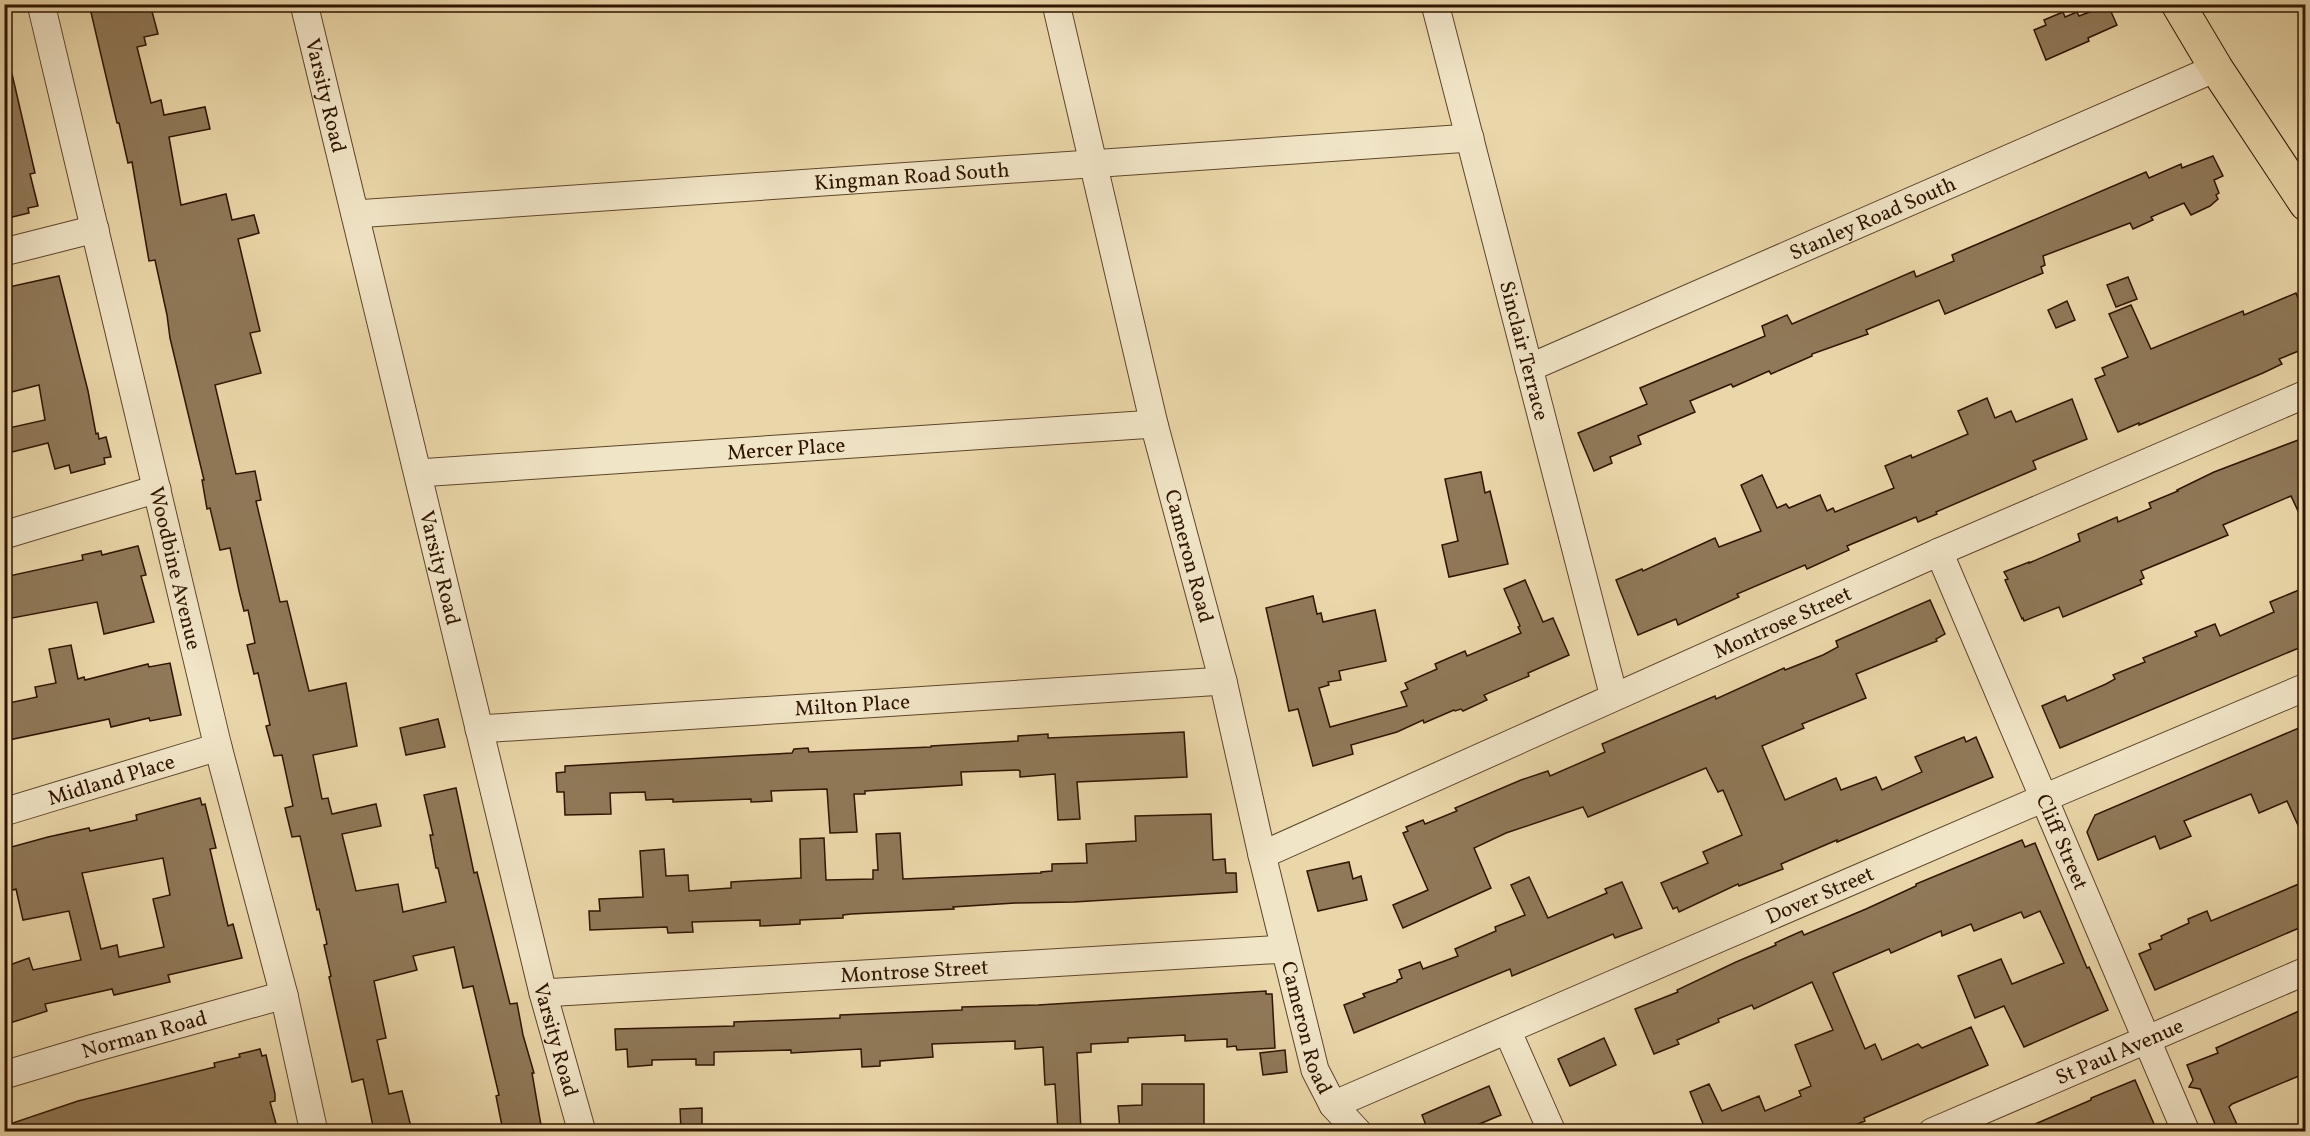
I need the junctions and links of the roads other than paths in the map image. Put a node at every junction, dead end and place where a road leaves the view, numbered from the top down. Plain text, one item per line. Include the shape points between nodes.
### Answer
1 (41, 4) edge
2 (304, 4) edge
3 (1056, 4) edge
4 (1436, 4) edge
5 (2178, 4) edge
6 (2216, 68) junction
7 (1470, 138) junction
8 (1095, 164) junction
9 (2306, 204) edge
10 (355, 214) junction
11 (95, 229) junction
12 (4, 252) edge
13 (1529, 368) junction
14 (2306, 394) edge
15 (1154, 424) junction
16 (418, 473) junction
17 (157, 489) junction
18 (4, 535) edge
19 (1939, 552) junction
20 (1223, 681) junction
21 (2306, 687) edge
22 (1614, 697) junction
23 (479, 729) junction
24 (218, 747) junction
25 (2044, 798) junction
26 (4, 812) edge
27 (1262, 855) junction
28 (1285, 949) junction
29 (2306, 971) edge
30 (543, 993) junction
31 (284, 994) junction
32 (1507, 1030) junction
33 (2148, 1040) junction
34 (4, 1075) edge
35 (1333, 1105) junction
36 (314, 1131) edge
37 (582, 1131) edge
38 (1334, 1131) edge
39 (1358, 1131) edge
40 (1552, 1131) edge
41 (1932, 1131) edge
42 (2186, 1131) edge

1 - 11 street, Woodbine Avenue
2 - 10 street, Varsity Road
3 - 8 street, Cameron Road
4 - 7 street, Sinclair Terrace
5 - 6 main road
6 - 9 main road
6 - 13 street, Stanley Road South
7 - 8 street, Kingman Road South
7 - 13 street, Sinclair Terrace
8 - 10 street, Kingman Road South
8 - 15 street, Cameron Road
10 - 16 street, Varsity Road
11 - 12 street
11 - 17 street, Woodbine Avenue
13 - 22 street, Sinclair Terrace
14 - 19 street, Montrose Street
15 - 16 street, Mercer Place
15 - 20 street, Cameron Road
16 - 23 street, Varsity Road
17 - 18 street
17 - 24 street, Woodbine Avenue
19 - 22 street, Montrose Street
19 - 25 street, Cliff Street
20 - 23 street, Milton Place
20 - 27 street, Cameron Road
21 - 25 street, Dover Street
22 - 27 street, Montrose Street
23 - 30 street, Varsity Road
24 - 26 street, Midland Place
24 - 31 street, Woodbine Avenue
25 - 32 street, Dover Street
25 - 33 street, Cliff Street
27 - 28 street, Cameron Road
28 - 30 street, Montrose Street
28 - 35 street, Cameron Road via 1316,1070
29 - 33 street, St Paul Avenue
30 - 37 street, Varsity Road
31 - 34 street, Norman Road
31 - 36 street, Woodbine Avenue
32 - 35 street, Dover Street
32 - 40 street
33 - 41 street, St Paul Avenue
33 - 42 street, Cliff Street
35 - 38 street, Cameron Road
35 - 39 street, Cameron Road

